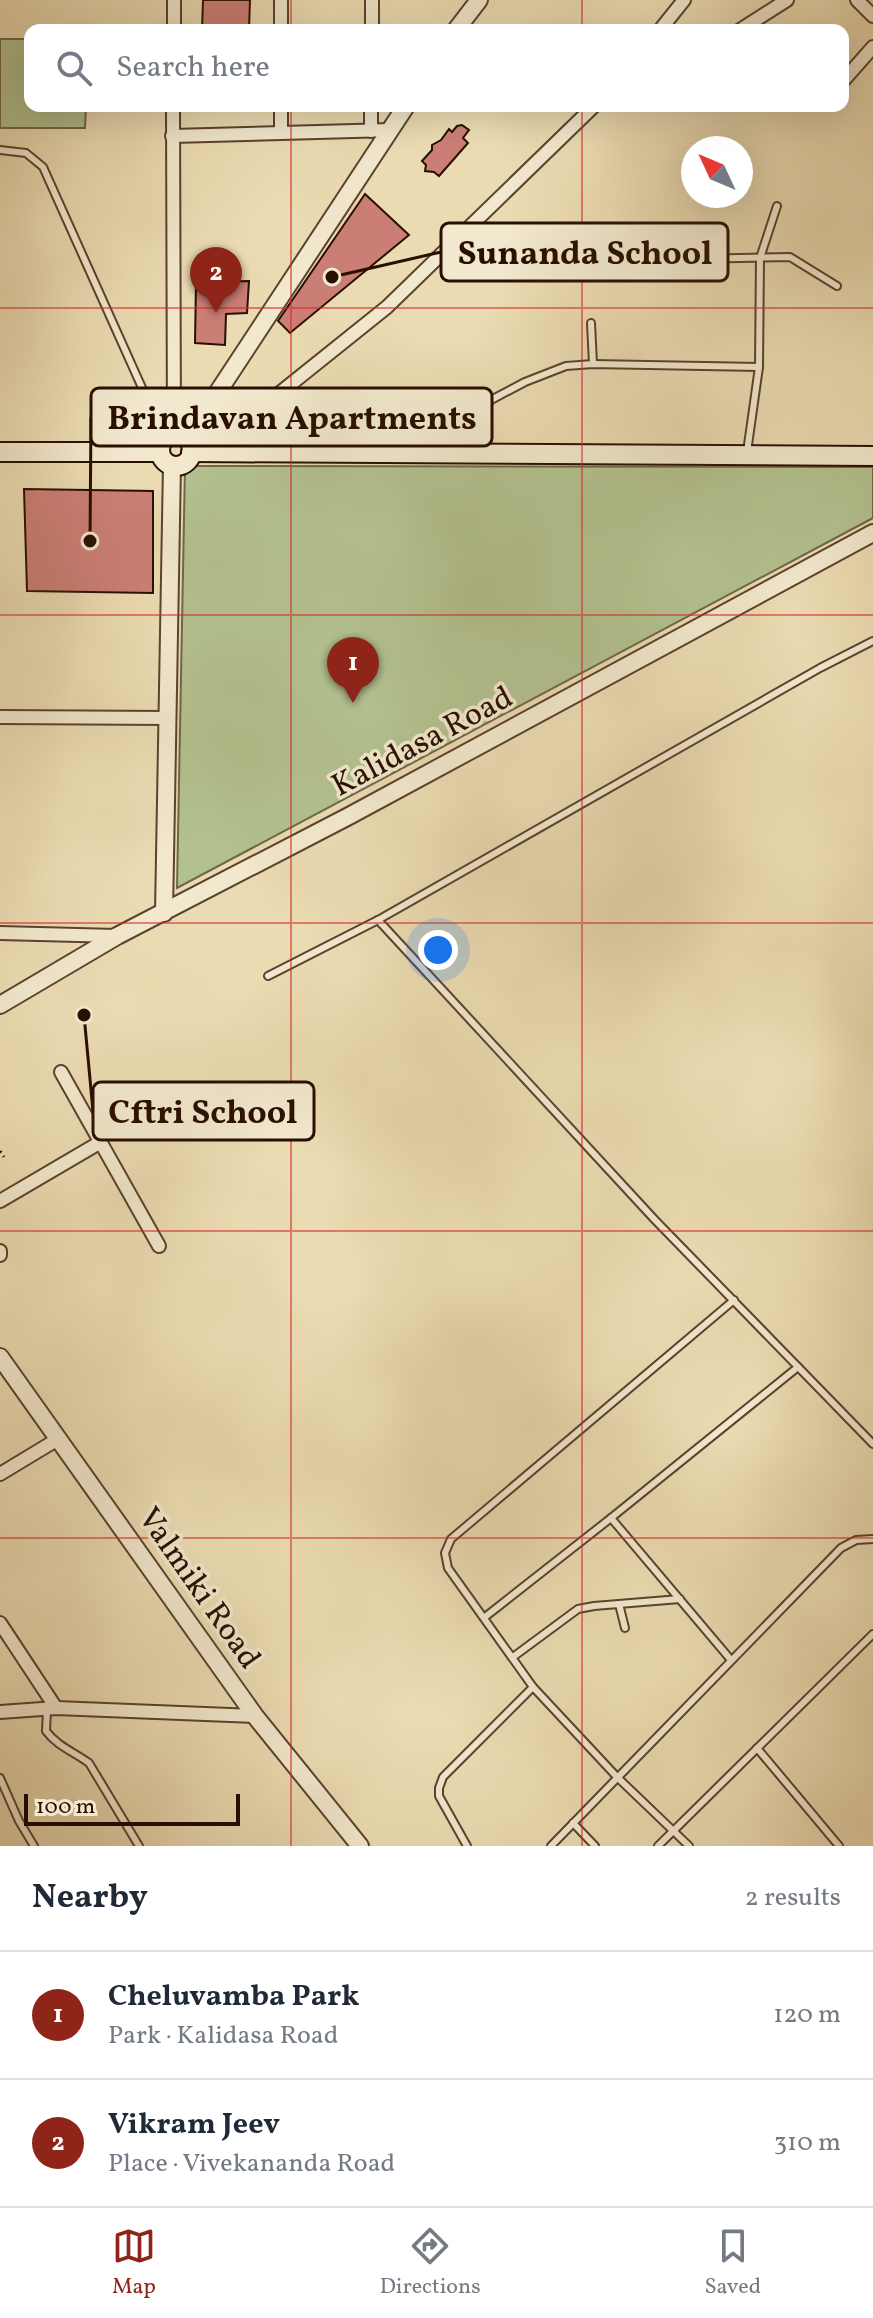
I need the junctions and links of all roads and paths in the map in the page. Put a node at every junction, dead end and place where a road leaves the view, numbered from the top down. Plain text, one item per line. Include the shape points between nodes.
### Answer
1 (174, 0) edge
2 (281, 0) edge
3 (372, 0) edge
4 (479, 0) edge
5 (684, 0) edge
6 (787, 0) edge
7 (857, 0) edge
8 (463, 15) edge
9 (873, 16) edge
10 (174, 24) edge
11 (281, 24) edge
12 (372, 24) edge
13 (665, 24) edge
14 (759, 24) edge
15 (873, 47) edge
16 (849, 74) edge
17 (173, 112) edge
18 (281, 112) edge
19 (371, 112) edge
20 (402, 112) edge
21 (588, 112) edge
22 (390, 130) junction
23 (371, 131) junction
24 (281, 132) junction
25 (172, 136) junction
26 (0, 150) edge
27 (777, 206) dead end
28 (760, 258) junction
29 (691, 259) dead end
30 (837, 286) dead end
31 (591, 323) dead end
32 (593, 364) junction
33 (759, 367) junction
34 (177, 446) junction
35 (0, 452) edge
36 (465, 453) junction
37 (746, 455) junction
38 (873, 456) edge
39 (873, 533) edge
40 (873, 641) edge
41 (0, 717) edge
42 (167, 718) junction
43 (164, 913) junction
44 (378, 920) junction
45 (0, 933) edge
46 (117, 936) junction
47 (268, 976) dead end
48 (0, 1005) edge
49 (61, 1072) dead end
50 (99, 1143) junction
51 (0, 1151) edge
52 (4, 1157) dead end
53 (0, 1201) edge
54 (159, 1246) dead end
55 (734, 1300) junction
56 (0, 1357) edge
57 (798, 1367) junction
58 (58, 1439) junction
59 (873, 1444) edge
60 (0, 1474) edge
61 (611, 1518) junction
62 (873, 1539) edge
63 (680, 1599) junction
64 (619, 1604) junction
65 (485, 1617) junction
66 (0, 1623) edge
67 (625, 1628) dead end
68 (873, 1634) edge
69 (513, 1657) junction
70 (731, 1660) junction
71 (533, 1687) junction
72 (52, 1708) junction
73 (0, 1712) edge
74 (255, 1716) junction
75 (757, 1748) junction
76 (617, 1777) junction
77 (0, 1778) edge
78 (573, 1823) junction
79 (673, 1831) junction
80 (34, 1846) edge
81 (139, 1846) edge
82 (360, 1846) edge
83 (467, 1846) edge
84 (551, 1846) edge
85 (595, 1846) edge
86 (658, 1846) edge
87 (689, 1846) edge
88 (839, 1846) edge

1 - 10 street
2 - 11 street
3 - 12 street
4 - 8 street
5 - 13 street
6 - 14 street
7 - 9 street
15 - 16 street
17 - 25 street
18 - 24 street
19 - 23 street
20 - 22 street
21 - 34 street via 387,307 256,412
22 - 23 street
22 - 34 street
23 - 24 street
24 - 25 street
25 - 34 street
26 - 34 lane via 26,153 43,167
27 - 28 lane
28 - 29 lane
28 - 30 lane via 790,257
28 - 33 lane
31 - 32 lane
32 - 33 lane
32 - 36 lane via 566,366 491,400 471,426
33 - 37 lane
34 - 35 main road
34 - 36 main road
34 - 42 street
36 - 37 main road
37 - 38 main road
39 - 43 street, Kalidasa Road
40 - 44 lane
41 - 42 street
42 - 43 street
43 - 46 street, Kalidasa Road
44 - 47 lane
44 - 55 lane
45 - 46 street
46 - 48 street, Kalidasa Road
49 - 50 street
50 - 53 street
50 - 54 street
51 - 52 path
55 - 57 lane
55 - 65 lane via 451,1539 445,1553 448,1568
56 - 58 street, Valmiki Road
57 - 59 lane
57 - 61 lane
58 - 60 street
58 - 74 street, Valmiki Road
61 - 63 lane
61 - 65 lane
62 - 70 lane via 841,1548
63 - 64 lane
63 - 70 lane
64 - 67 lane
64 - 69 lane via 578,1609
65 - 69 lane
66 - 72 street
68 - 75 lane
69 - 71 lane
70 - 76 lane
71 - 76 lane
71 - 83 lane via 443,1777 439,1796
72 - 73 street
72 - 74 street
72 - 81 lane via 46,1731 89,1763
74 - 82 street, Valmiki Road
75 - 79 lane
75 - 88 lane
76 - 78 lane
76 - 79 lane
77 - 80 lane
78 - 84 lane
78 - 85 lane
79 - 86 lane
79 - 87 lane

